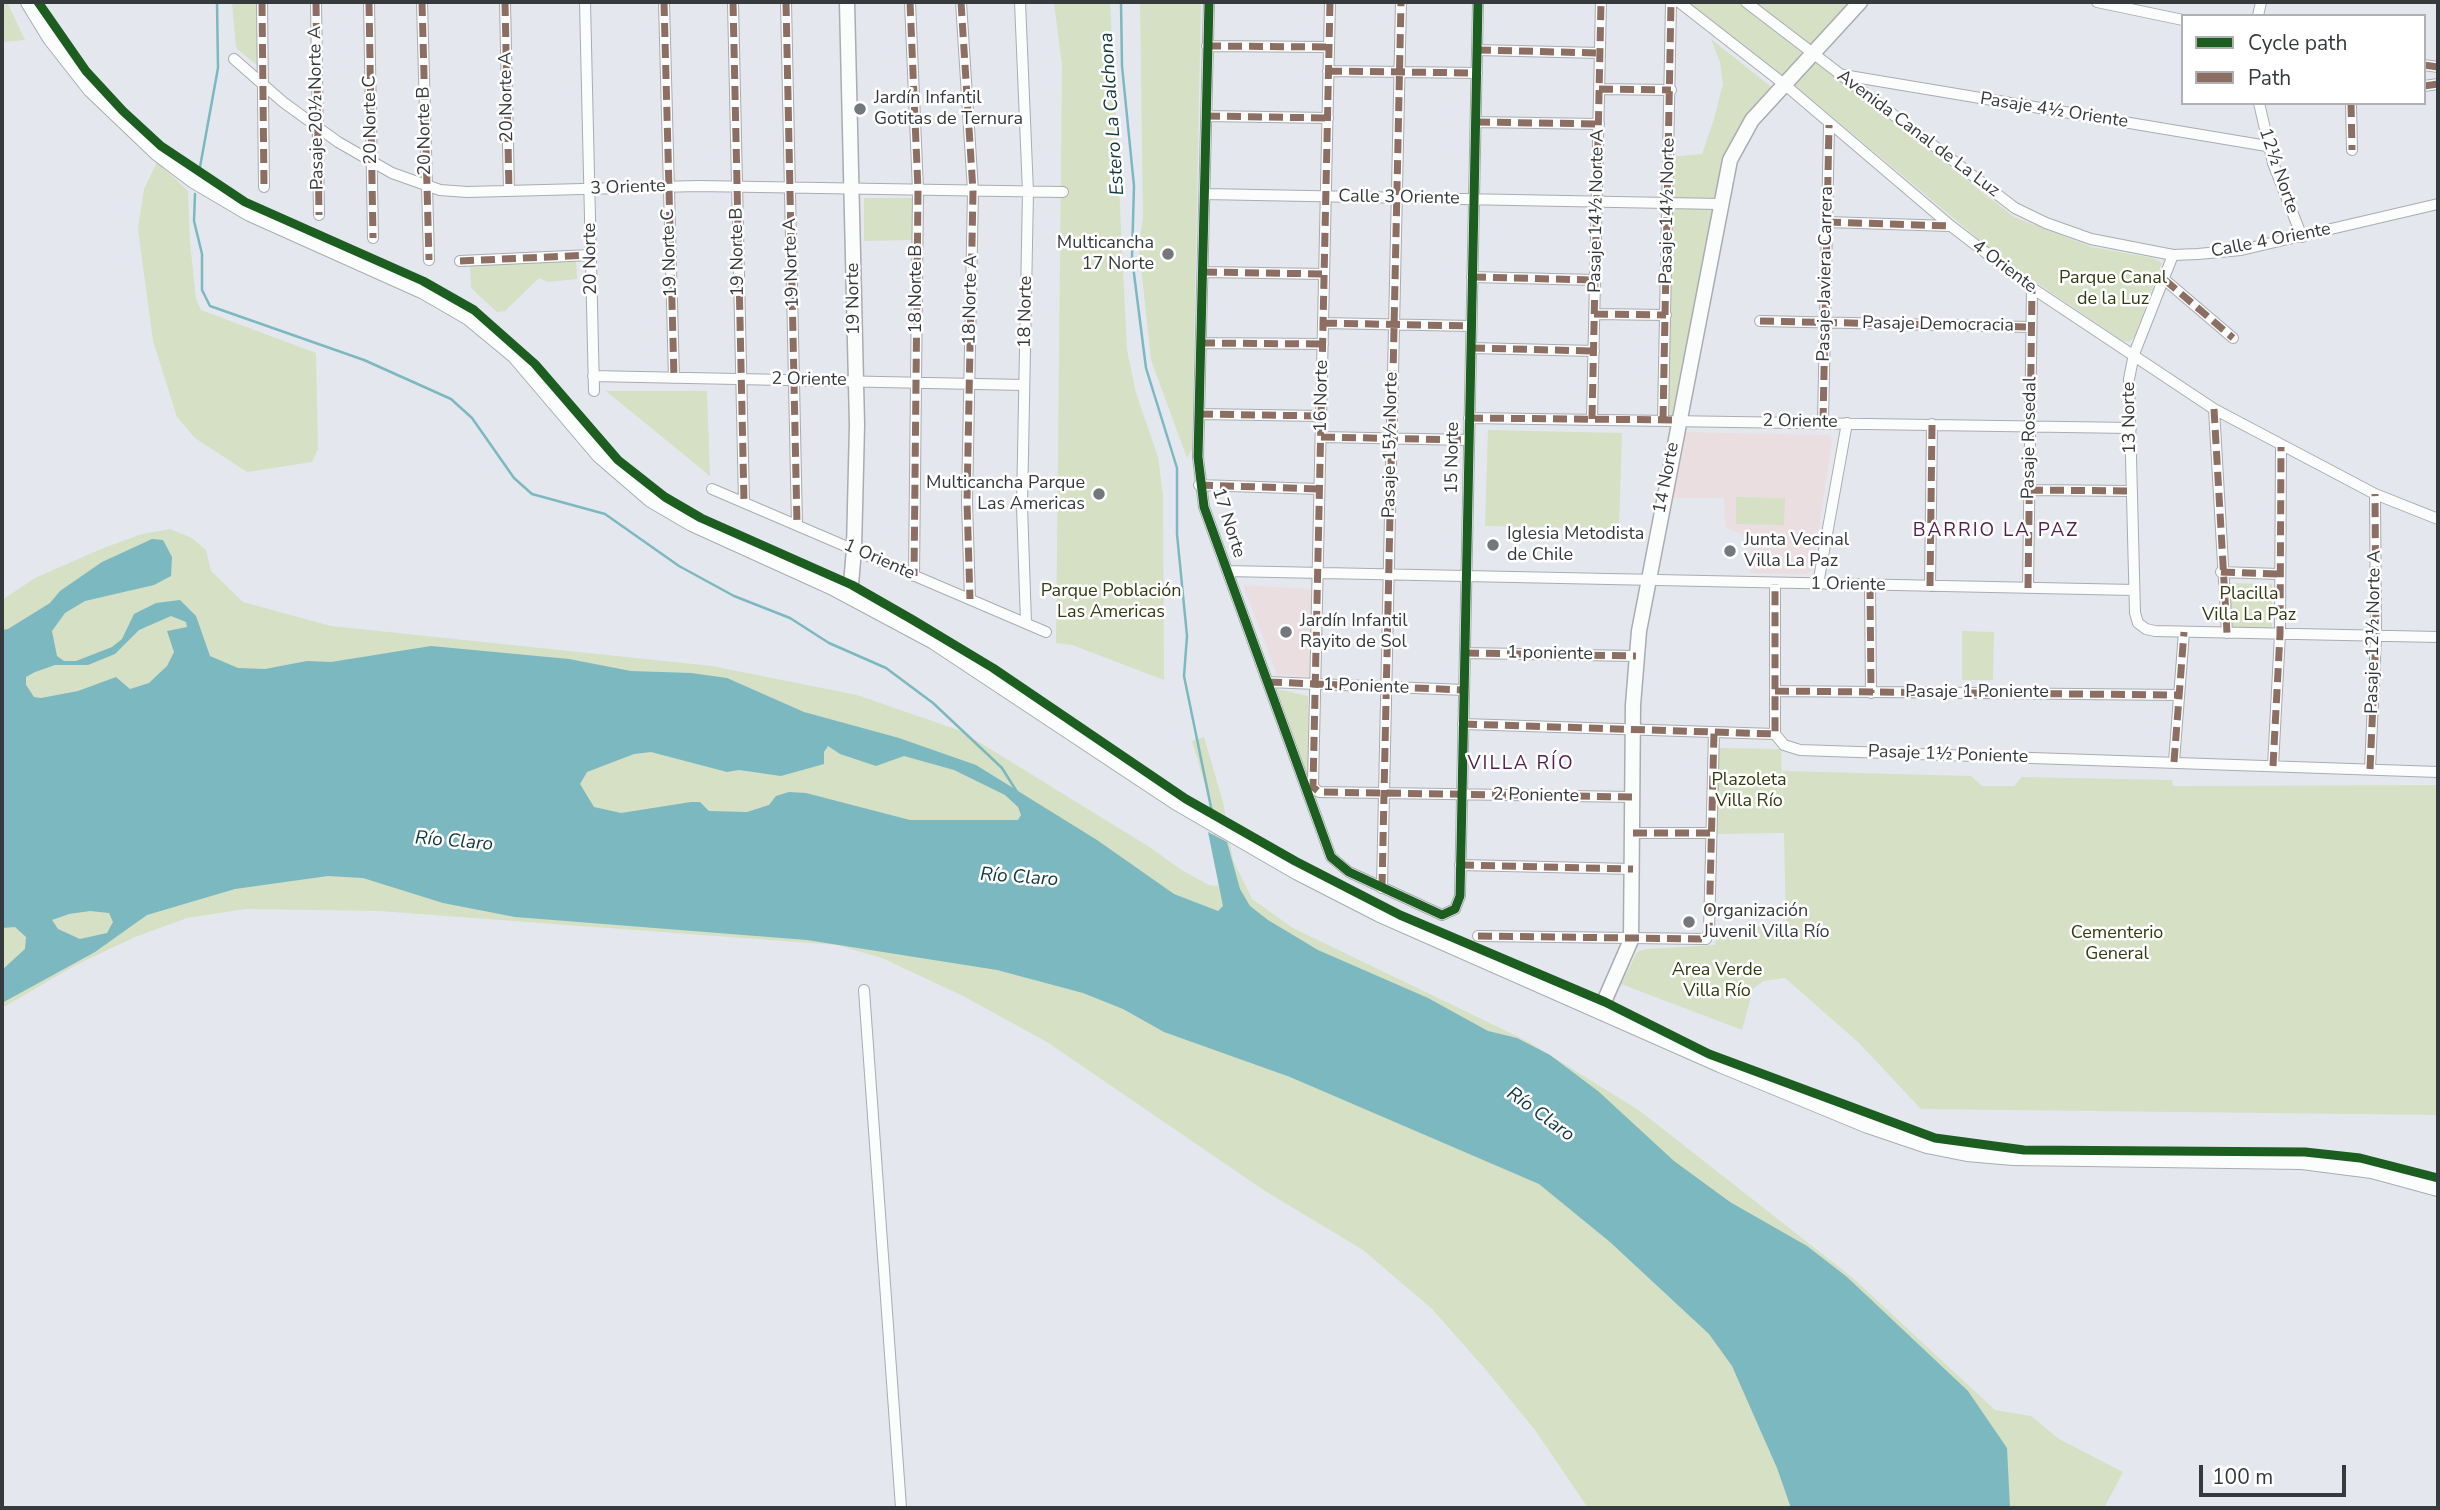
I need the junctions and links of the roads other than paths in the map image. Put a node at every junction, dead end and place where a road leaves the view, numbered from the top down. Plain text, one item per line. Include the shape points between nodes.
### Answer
1 (29, 2) edge
2 (262, 2) edge
3 (316, 2) edge
4 (369, 2) edge
5 (422, 2) edge
6 (505, 2) edge
7 (585, 2) edge
8 (664, 2) edge
9 (733, 2) edge
10 (786, 2) edge
11 (847, 2) edge
12 (910, 2) edge
13 (961, 2) edge
14 (1020, 2) edge
15 (1209, 2) edge
16 (1330, 2) edge
17 (1401, 2) edge
18 (1478, 2) edge
19 (1601, 2) edge
20 (1671, 2) edge
21 (1679, 2) edge
22 (1746, 2) edge
23 (1860, 2) edge
24 (2097, 2) edge
25 (2181, 20) edge
26 (1208, 46) junction
27 (1329, 47) junction
28 (1477, 50) junction
29 (1600, 53) junction
30 (1814, 54) junction
31 (234, 59) dead end
32 (1328, 71) junction
33 (1399, 72) junction
34 (1476, 73) junction
35 (1841, 75) junction
36 (1784, 84) junction
37 (265, 87) junction
38 (1599, 89) junction
39 (1671, 90) junction
40 (2259, 105) edge
41 (2351, 105) edge
42 (1206, 116) junction
43 (1328, 118) junction
44 (1476, 122) junction
45 (1598, 124) junction
46 (1829, 125) junction
47 (318, 129) junction
48 (2267, 146) junction
49 (2352, 150) dead end
50 (372, 163) junction
51 (264, 187) dead end
52 (426, 187) junction
53 (668, 187) junction
54 (737, 187) junction
55 (790, 188) junction
56 (851, 188) junction
57 (589, 190) junction
58 (918, 190) junction
59 (509, 191) junction
60 (973, 191) junction
61 (1028, 192) junction
62 (1063, 192) dead end
63 (1205, 194) junction
64 (1326, 197) junction
65 (1397, 198) junction
66 (1474, 200) junction
67 (1597, 202) junction
68 (1668, 203) junction
69 (1719, 204) junction
70 (2438, 204) edge
71 (318, 215) dead end
72 (1828, 222) junction
73 (1951, 226) junction
74 (2302, 237) junction
75 (373, 238) dead end
76 (2102, 242) joint
77 (591, 255) junction
78 (2173, 255) junction
79 (429, 260) dead end
80 (460, 261) dead end
81 (1203, 272) junction
82 (1324, 274) junction
83 (1472, 276) junction
84 (1595, 280) junction
85 (2165, 280) junction
86 (2032, 288) junction
87 (1594, 314) junction
88 (1666, 315) junction
89 (1760, 321) dead end
90 (1825, 322) junction
91 (1323, 323) junction
92 (1394, 325) junction
93 (1471, 326) junction
94 (2031, 327) junction
95 (2233, 338) dead end
96 (1201, 343) junction
97 (1323, 344) junction
98 (1471, 348) junction
99 (1594, 351) junction
100 (2134, 354) junction
101 (593, 376) junction
102 (674, 378) junction
103 (741, 379) junction
104 (796, 380) junction
105 (856, 382) junction
106 (917, 383) junction
107 (969, 384) junction
108 (1024, 385) junction
109 (594, 391) dead end
110 (2214, 409) junction
111 (1199, 414) junction
112 (1321, 416) junction
113 (1469, 418) junction
114 (1592, 419) junction
115 (1679, 420) junction
116 (1663, 421) junction
117 (1823, 422) junction
118 (1847, 423) junction
119 (1933, 424) junction
120 (2030, 426) junction
121 (2131, 428) junction
122 (1321, 438) junction
123 (1391, 439) junction
124 (1469, 440) junction
125 (2281, 447) junction
126 (1199, 485) junction
127 (712, 489) dead end
128 (1319, 489) junction
129 (2029, 490) junction
130 (2132, 491) junction
131 (2375, 494) junction
132 (744, 502) junction
133 (2438, 519) edge
134 (797, 525) junction
135 (854, 549) junction
136 (1227, 571) junction
137 (2221, 572) junction
138 (1318, 573) junction
139 (1388, 574) junction
140 (2278, 574) junction
141 (914, 576) junction
142 (1466, 576) junction
143 (1647, 582) junction
144 (1775, 584) junction
145 (1818, 584) junction
146 (1870, 585) junction
147 (1930, 586) junction
148 (2028, 588) junction
149 (2134, 590) junction
150 (850, 596) junction
151 (970, 599) junction
152 (1026, 623) junction
153 (1046, 632) dead end
154 (2184, 632) junction
155 (2227, 633) junction
156 (2280, 634) junction
157 (2376, 636) junction
158 (2438, 637) edge
159 (1465, 653) junction
160 (1636, 656) junction
161 (1268, 682) junction
162 (1315, 685) junction
163 (1386, 687) junction
164 (1464, 690) junction
165 (1775, 691) junction
166 (1871, 693) junction
167 (2178, 695) junction
168 (1463, 724) junction
169 (1632, 729) junction
170 (1714, 732) junction
171 (1775, 734) junction
172 (2174, 762) junction
173 (2273, 766) junction
174 (2370, 769) junction
175 (2438, 772) edge
176 (1315, 790) joint
177 (1384, 793) junction
178 (1462, 795) junction
179 (1633, 797) junction
180 (1633, 833) junction
181 (1711, 833) junction
182 (1460, 865) junction
183 (1633, 869) junction
184 (1382, 888) junction
185 (1451, 913) joint
186 (1478, 936) dead end
187 (1632, 940) junction
188 (864, 990) dead end
189 (1600, 1012) junction
190 (2438, 1188) edge
191 (901, 1508) edge

1 - 150 main road via 91,89 175,167 261,218 456,309 515,355 591,445 639,490 699,527
2 - 37 street
3 - 47 street, Pasaje 20½ Norte A
4 - 50 street, 20 Norte C
5 - 52 street, 20 Norte B
6 - 59 street, 20 Norte A
7 - 57 street, 20 Norte
8 - 53 street, 19 Norte C
9 - 54 street, 19 Norte B
10 - 55 street, 19 Norte A
11 - 56 street, 19 Norte
12 - 58 street, 18 Norte B
13 - 60 street, 18 Norte A
14 - 61 street, 18 Norte
15 - 26 street, 17 Norte
16 - 27 street, 16 Norte
17 - 33 street, Pasaje 15½ Norte
18 - 28 street, 15 Norte
19 - 29 street, Pasaje 14½ Norte A
20 - 39 street, Pasaje 14½ Norte
21 - 36 street, 4 Oriente
22 - 30 street, Avenida Canal de La Luz
23 - 30 street, 14 Norte
24 - 25 street
26 - 27 street
26 - 42 street, 17 Norte
27 - 32 street, 16 Norte
28 - 29 street
28 - 34 street, 15 Norte
29 - 38 street, Pasaje 14½ Norte A
30 - 35 street, Avenida Canal de La Luz
30 - 36 street, 14 Norte
31 - 37 street, 3 Oriente
32 - 33 street
32 - 43 street, 16 Norte
33 - 34 street
33 - 65 street, Pasaje 15½ Norte
34 - 44 street, 15 Norte
35 - 48 street, Pasaje 4½ Oriente
35 - 76 street, Avenida Canal de La Luz via 2015,208
36 - 46 street, 4 Oriente
36 - 69 street, 14 Norte via 1735,147
37 - 47 street, 3 Oriente
37 - 51 street
38 - 39 street
38 - 45 street, Pasaje 14½ Norte A
39 - 68 street, Pasaje 14½ Norte
40 - 48 street, 12½ Norte
41 - 49 street
42 - 43 street
42 - 63 street, 17 Norte
43 - 64 street, 16 Norte
44 - 45 street
44 - 66 street, 15 Norte
45 - 67 street, Pasaje 14½ Norte A
46 - 72 street, Pasaje Javiera Carrera
46 - 73 street, 4 Oriente
47 - 50 street, 3 Oriente
47 - 71 street, Pasaje 20½ Norte A
48 - 74 street, 12½ Norte
50 - 52 street, 3 Oriente
50 - 75 street, 20 Norte C
52 - 59 street, 3 Oriente via 453,192
52 - 79 street, 20 Norte B
53 - 54 street, 3 Oriente
53 - 57 street, 3 Oriente
53 - 102 street, 19 Norte C
54 - 55 street, 3 Oriente
54 - 103 street, 19 Norte B
55 - 56 street, 3 Oriente
55 - 104 street, 19 Norte A
56 - 58 street, 3 Oriente
56 - 105 street, 19 Norte
57 - 59 street, 3 Oriente
57 - 77 street, 20 Norte
58 - 60 street, 3 Oriente
58 - 106 street, 18 Norte B
60 - 61 street, 3 Oriente
60 - 107 street, 18 Norte A
61 - 62 street, 3 Oriente
61 - 108 street, 18 Norte
63 - 64 street, Calle 3 Oriente
63 - 81 street, 17 Norte
64 - 65 street, Calle 3 Oriente
64 - 82 street, 16 Norte
65 - 66 street, Calle 3 Oriente
65 - 92 street, Pasaje 15½ Norte
66 - 67 street, Calle 3 Oriente
66 - 83 street, 15 Norte
67 - 68 street, Calle 3 Oriente
67 - 84 street, Pasaje 14½ Norte A
68 - 69 street, Calle 3 Oriente
68 - 88 street, Pasaje 14½ Norte
69 - 115 street, 14 Norte
70 - 74 street, Calle 4 Oriente
72 - 73 street
72 - 90 street, Pasaje Javiera Carrera
73 - 86 street, 4 Oriente
74 - 78 street, Calle 4 Oriente via 2241,250
76 - 78 street, Calle 4 Oriente
77 - 80 street
77 - 101 street, 20 Norte
78 - 85 street, 13 Norte
81 - 82 street
81 - 96 street, 17 Norte
82 - 91 street, 16 Norte
83 - 84 street
83 - 93 street, 15 Norte
84 - 87 street, Pasaje 14½ Norte A
85 - 95 street
85 - 100 street, 13 Norte
86 - 94 street, Pasaje Rosedal
86 - 100 street, 4 Oriente
87 - 88 street
87 - 99 street, Pasaje 14½ Norte A
88 - 116 street, Pasaje 14½ Norte
89 - 90 street, Pasaje Democracia
90 - 94 street, Pasaje Democracia
90 - 117 street, Pasaje Javiera Carrera
91 - 92 street
91 - 97 street, 16 Norte
92 - 93 street
92 - 123 street, Pasaje 15½ Norte
93 - 98 street, 15 Norte
94 - 120 street, Pasaje Rosedal
96 - 97 street
96 - 111 street, 17 Norte
97 - 112 street, 16 Norte
98 - 99 street
98 - 113 street, 15 Norte
99 - 114 street, Pasaje 14½ Norte A
100 - 110 street, 4 Oriente
100 - 121 street, 13 Norte via 2129,379
101 - 102 street, 2 Oriente
101 - 109 street, 20 Norte
102 - 103 street, 2 Oriente
103 - 104 street, 2 Oriente
103 - 132 street, 19 Norte B
104 - 105 street, 2 Oriente
104 - 134 street, 19 Norte A
105 - 106 street, 2 Oriente
105 - 135 street, 19 Norte
106 - 107 street, 2 Oriente
106 - 141 street, 18 Norte B
107 - 108 street, 2 Oriente
107 - 151 street, 18 Norte A
108 - 152 street, 18 Norte
110 - 125 street, 4 Oriente
110 - 137 street
111 - 112 street
111 - 126 street, 17 Norte
112 - 122 street, 16 Norte
113 - 114 street, 2 Oriente
113 - 124 street, 15 Norte
114 - 116 street, 2 Oriente
115 - 116 street, 2 Oriente
115 - 117 street, 2 Oriente
115 - 143 street, 14 Norte
117 - 118 street, 2 Oriente
118 - 119 street, 2 Oriente
118 - 145 street
119 - 120 street, 2 Oriente
119 - 147 street
120 - 121 street, 2 Oriente
120 - 129 street, Pasaje Rosedal
121 - 130 street, 13 Norte
122 - 123 street
122 - 128 street, 16 Norte
123 - 124 street
123 - 139 street, Pasaje 15½ Norte
124 - 142 street, 15 Norte
125 - 131 street, 4 Oriente
125 - 140 street
126 - 128 street
126 - 136 street, 17 Norte
127 - 132 street, 1 Oriente
128 - 138 street, 16 Norte
129 - 130 street
129 - 148 street, Pasaje Rosedal
130 - 149 street, 13 Norte
131 - 133 street, 4 Oriente
131 - 157 street, Pasaje 12½ Norte A
132 - 134 street, 1 Oriente
134 - 135 street, 1 Oriente
135 - 141 street, 1 Oriente
135 - 150 street, 19 Norte
136 - 138 street, 1 Oriente
136 - 161 street, 17 Norte
137 - 140 street
137 - 155 street
138 - 139 street, 1 Oriente
138 - 162 street, 16 Norte
139 - 142 street, 1 Oriente
139 - 163 street, Pasaje 15½ Norte
140 - 156 street
141 - 151 street, 1 Oriente
142 - 143 street, 1 Oriente
142 - 159 street, 15 Norte
143 - 144 street, 1 Oriente
143 - 160 street, 14 Norte
144 - 145 street, 1 Oriente
144 - 165 street
145 - 146 street, 1 Oriente
146 - 147 street, 1 Oriente
146 - 166 street
147 - 148 street, 1 Oriente
148 - 149 street, 1 Oriente
149 - 154 street via 2135,614 2141,626 2150,631
150 - 189 main road via 976,667 1177,802 1245,842 1410,928
151 - 152 street, 1 Oriente
152 - 153 street, 1 Oriente
154 - 155 street
154 - 167 street
155 - 156 street
156 - 157 street
156 - 173 street
157 - 158 street
157 - 174 street, Pasaje 12½ Norte A
159 - 160 street, 1 poniente
159 - 164 street, 15 Norte
160 - 169 street, 14 Norte
161 - 162 street, 1 Poniente
161 - 184 street, 17 Norte via 1328,850 1342,868
162 - 163 street, 1 Poniente
162 - 176 street, 16 Norte
163 - 164 street, 1 Poniente
163 - 177 street, Pasaje 15½ Norte
164 - 168 street, 15 Norte
165 - 166 street, Pasaje 1 Poniente
165 - 171 street
166 - 167 street, Pasaje 1 Poniente
167 - 172 street
168 - 169 street, Pasaje 1½ Poniente
168 - 178 street, 15 Norte
169 - 170 street, Pasaje 1½ Poniente
169 - 179 street, 14 Norte
170 - 171 street, Pasaje 1½ Poniente
170 - 181 street
171 - 172 street, Pasaje 1½ Poniente via 1784,745 1800,750
172 - 173 street, Pasaje 1½ Poniente
173 - 174 street, Pasaje 1½ Poniente
174 - 175 street, Pasaje 1½ Poniente
176 - 177 street, 2 Poniente
177 - 178 street, 2 Poniente
177 - 184 street, Pasaje 15½ Norte
178 - 179 street, 2 Poniente
178 - 182 street, 15 Norte
179 - 180 street, 14 Norte
180 - 181 street
180 - 183 street, 14 Norte
181 - 187 street via 1706,939
182 - 183 street
182 - 185 street, 15 Norte via 1460,901
183 - 187 street, 14 Norte
184 - 185 street, 17 Norte via 1437,915
186 - 187 street
187 - 189 street, 14 Norte
188 - 191 street
189 - 190 main road via 1868,1125 1947,1150 2013,1157 2302,1161 2372,1170

